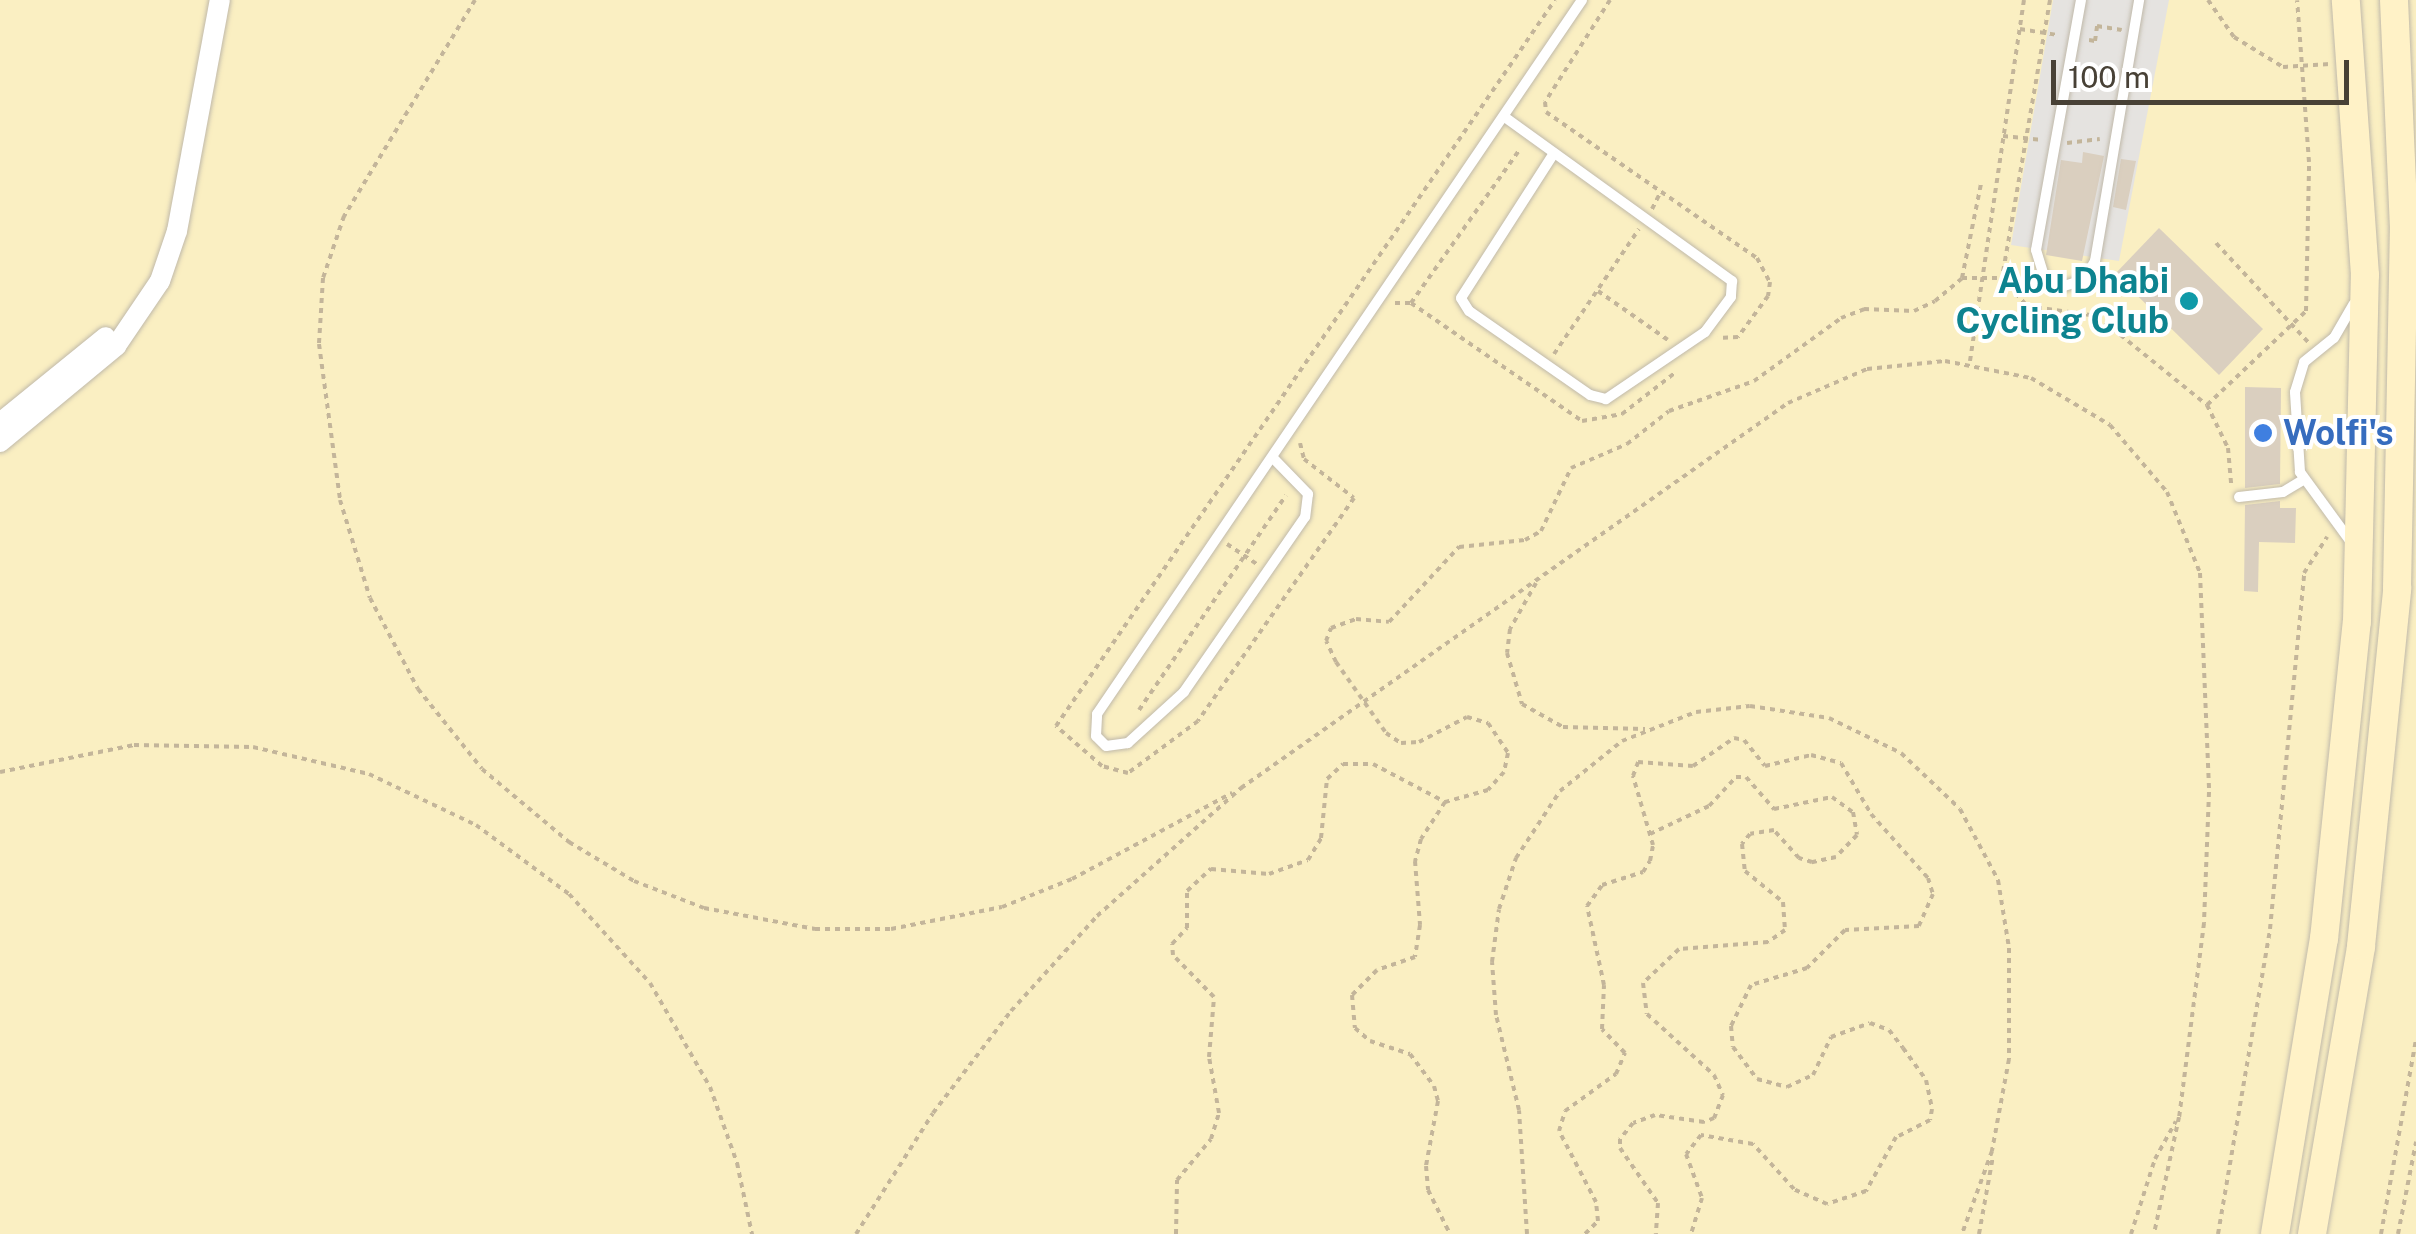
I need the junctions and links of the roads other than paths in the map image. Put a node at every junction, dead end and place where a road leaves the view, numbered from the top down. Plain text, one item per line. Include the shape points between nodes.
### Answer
1 (206, 0) edge
2 (220, 0) edge
3 (1582, 0) edge
4 (2081, 0) edge
5 (2139, 0) edge
6 (2346, 0) edge
7 (2394, 0) edge
8 (1506, 118) junction
9 (1554, 153) junction
10 (2365, 275) junction
11 (0, 423) edge
12 (0, 442) edge
13 (1274, 460) junction
14 (2303, 480) junction
15 (2238, 497) road end
16 (2360, 558) junction
17 (2275, 1234) edge
18 (2312, 1234) edge

1 - 11 street via 166,222 144,284 105,338
2 - 12 street via 177,231 160,281 116,346
3 - 8 lane
4 - 5 lane via 2036,250 2044,277 2064,286 2084,280 2095,262
6 - 10 main road
7 - 18 main road via 2404,195 2397,589 2362,946
8 - 9 lane
8 - 13 lane
9 - 9 lane via 1732,281 1731,297 1714,322 1606,399 1469,311 1460,292
10 - 14 lane via 2342,330 2300,368 2295,392
10 - 16 main road
13 - 13 lane via 1097,714 1096,736 1114,748 1128,744 1184,692 1309,508 1308,494
14 - 15 lane via 2284,492
14 - 16 lane
16 - 17 main road via 2324,939

